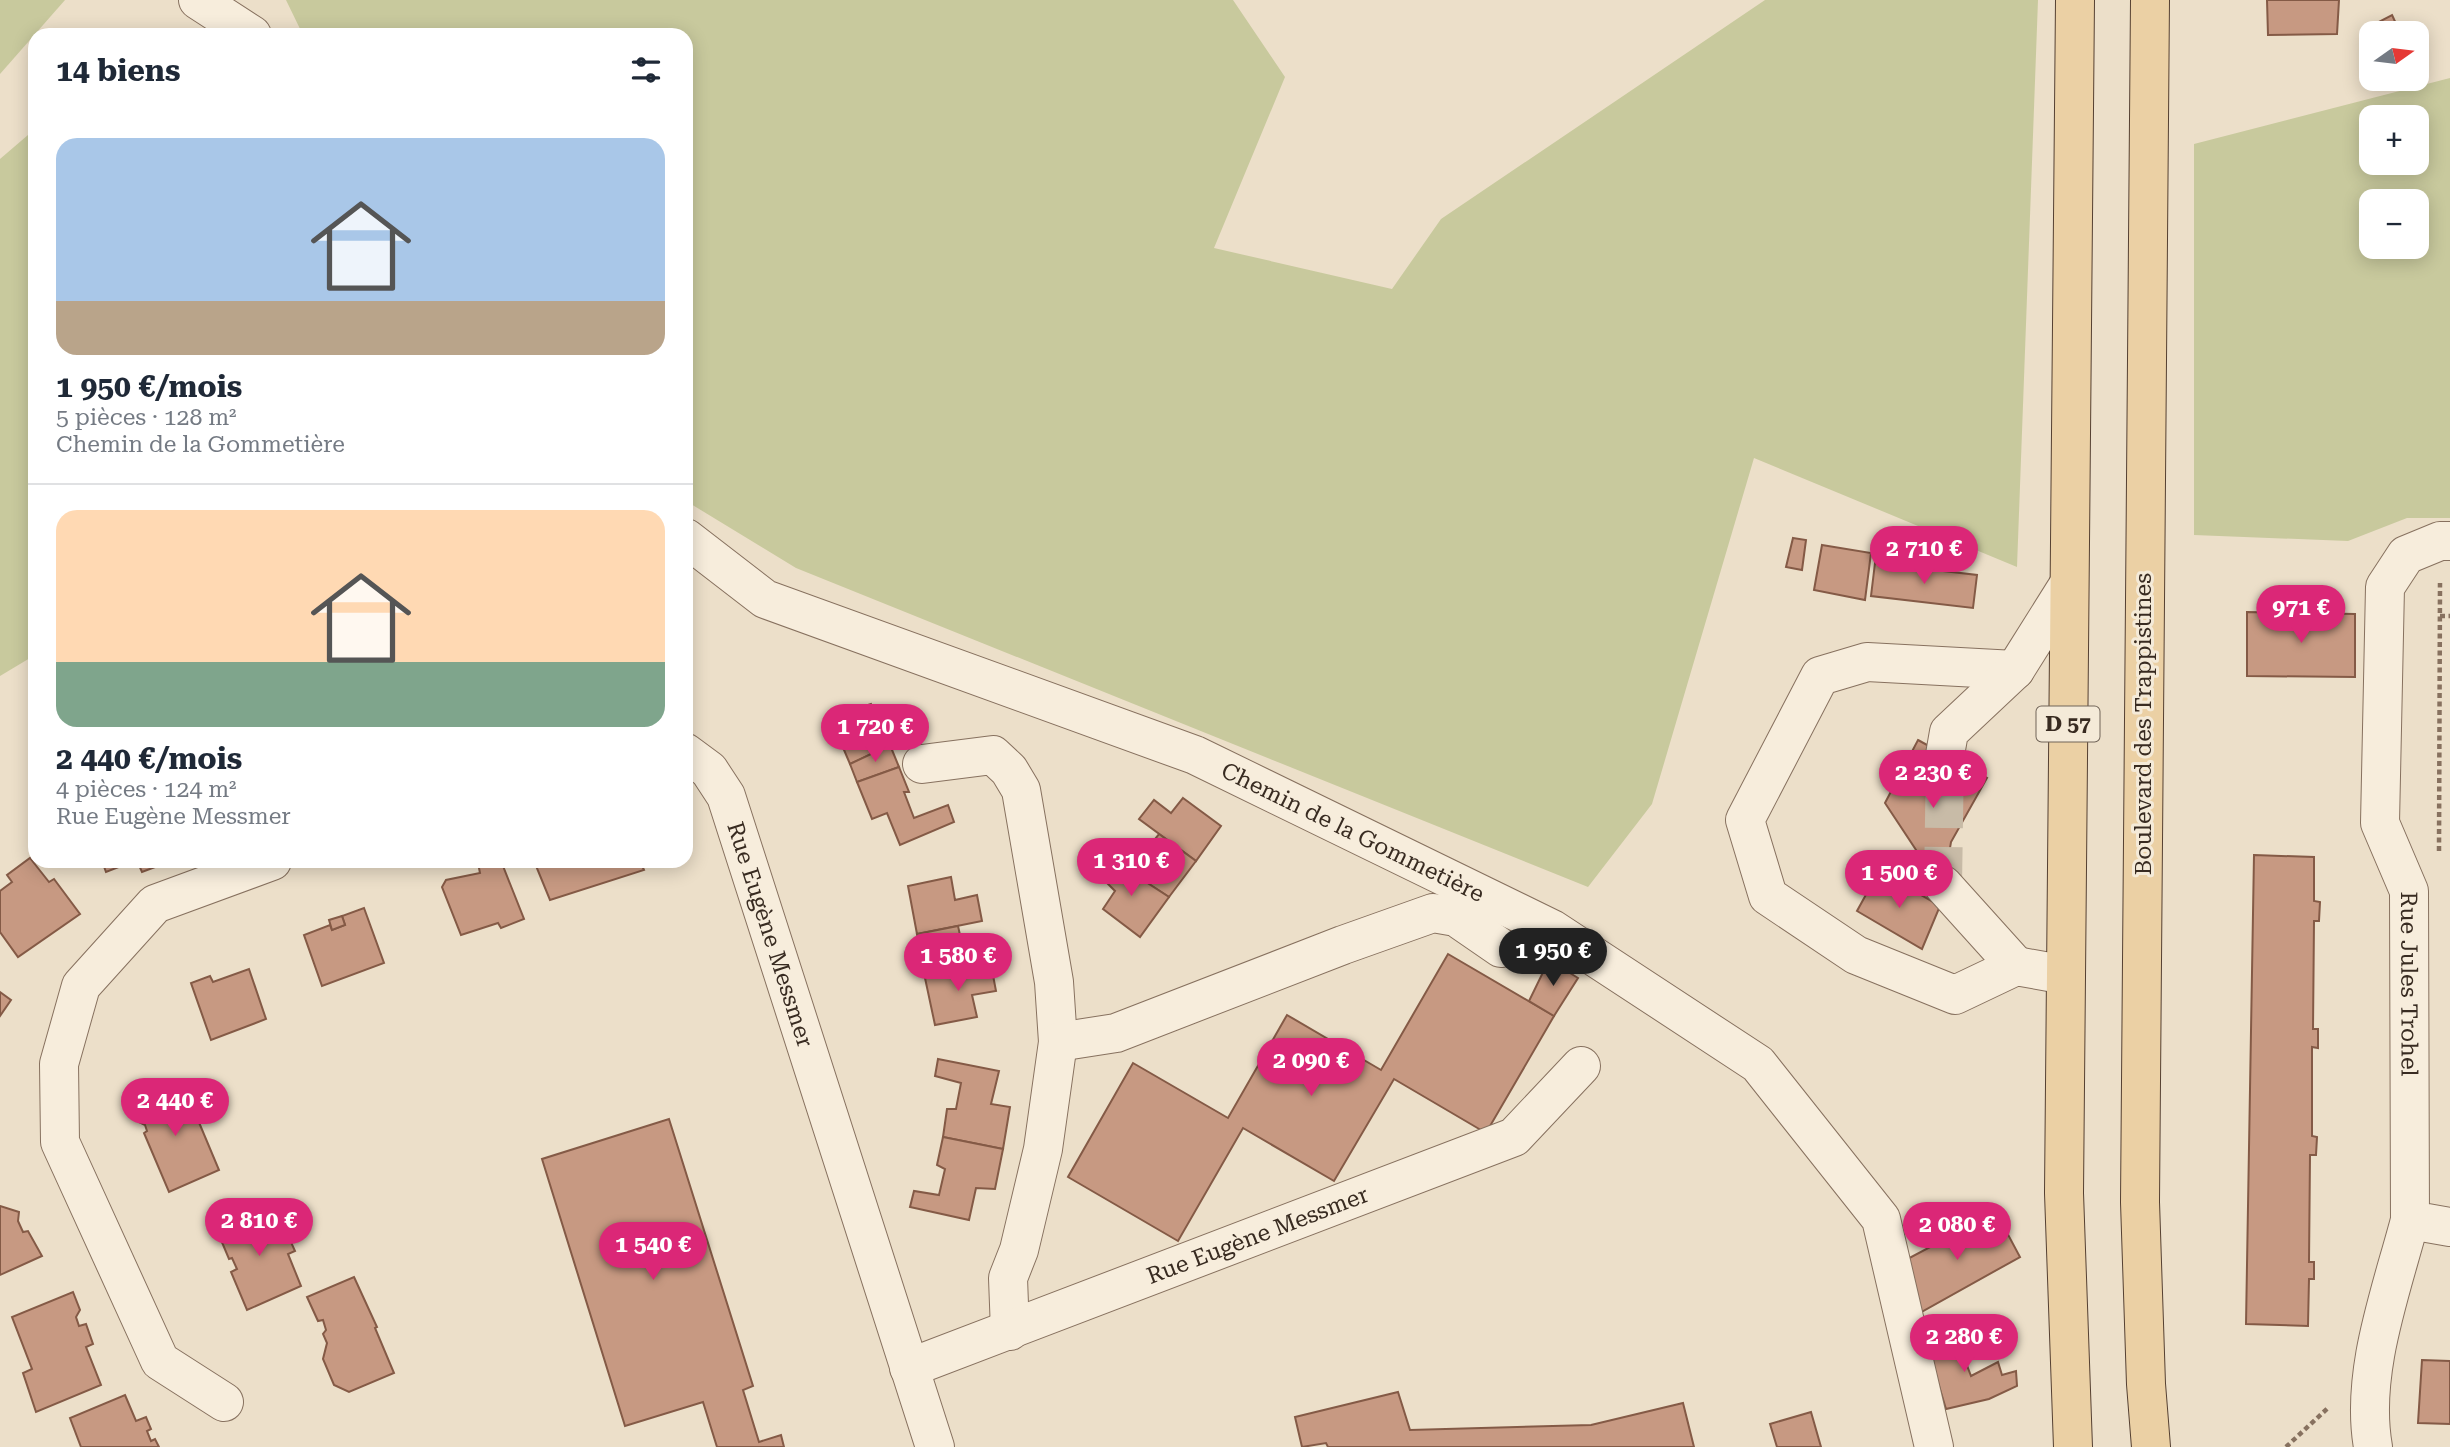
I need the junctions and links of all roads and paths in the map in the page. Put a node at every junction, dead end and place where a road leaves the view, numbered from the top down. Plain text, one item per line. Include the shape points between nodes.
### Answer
1 (198, 0) edge
2 (2075, 0) edge
3 (2150, 0) edge
4 (241, 28) edge
5 (2445, 541) edge
6 (693, 543) edge
7 (2069, 584) junction
8 (2440, 615) junction
9 (2450, 616) edge
10 (2015, 670) junction
11 (1945, 755) tunnel mouth
12 (693, 757) edge
13 (922, 764) dead end
14 (2438, 864) dead end
15 (253, 868) edge
16 (1943, 885) tunnel mouth
17 (1501, 948) dead end
18 (2016, 966) junction
19 (2066, 975) junction
20 (1058, 1042) junction
21 (1581, 1066) dead end
22 (2410, 1220) junction
23 (2450, 1227) edge
24 (1010, 1331) junction
25 (909, 1368) junction
26 (224, 1402) dead end
27 (935, 1447) edge
28 (1934, 1447) edge
29 (2073, 1447) edge
30 (2151, 1447) edge
31 (2373, 1447) edge

1 - 4 street
2 - 7 main road, D 57
3 - 30 main road, Boulevard des Trappistines via 2140,1202
5 - 8 path
5 - 22 street, Rue Jules Trohel via 2406,555 2385,587 2380,823 2409,891
6 - 28 street, Chemin de la Gommetière via 765,599 1195,755 1539,923 1758,1064 1881,1219
7 - 10 street
7 - 19 main road, D 57
8 - 9 path
8 - 14 path
10 - 11 street via 1950,732
10 - 18 street via 1867,662 1820,676 1745,820 1768,896 1856,955 1955,995
12 - 25 street, Rue Eugène Messmer via 709,770 726,796
13 - 20 street via 993,755 1021,790 1054,982
15 - 26 street via 155,904 81,986 59,1064 60,1142 160,1362
16 - 18 street
17 - 20 street via 1456,917 1433,913 1116,1033
18 - 19 street
19 - 29 main road, D 57 via 2064,1193
20 - 24 street via 1044,1149 1008,1278
21 - 24 street, Rue Eugène Messmer via 1514,1138
22 - 23 street
22 - 31 street, Rue Jules Trohel via 2371,1370
24 - 25 street, Rue Eugène Messmer
25 - 27 street, Rue Eugène Messmer

